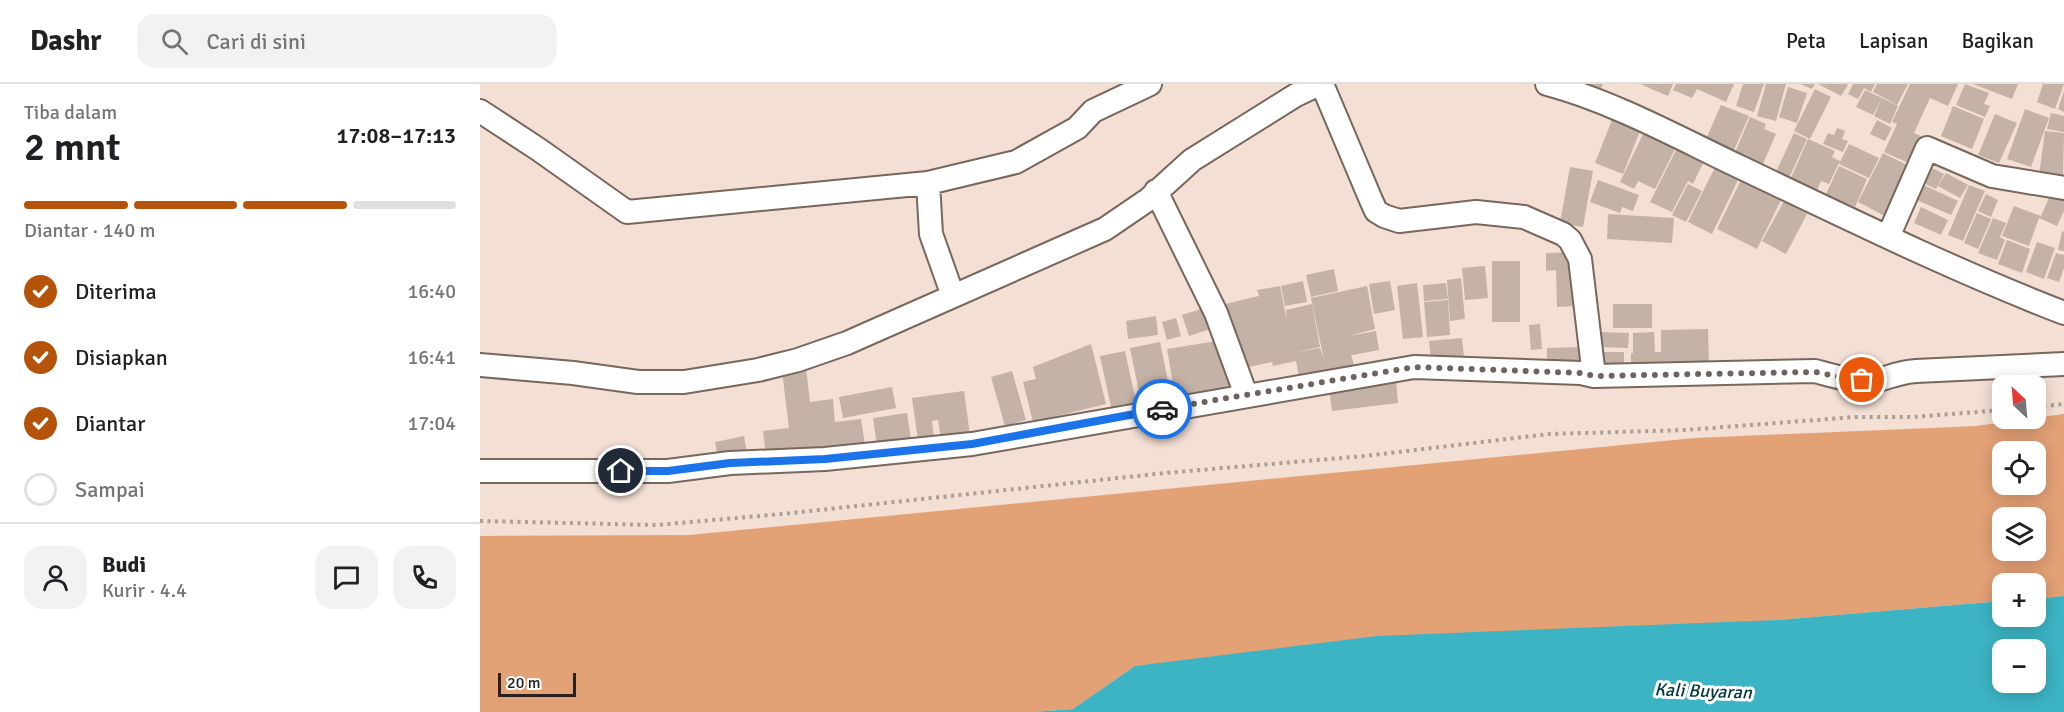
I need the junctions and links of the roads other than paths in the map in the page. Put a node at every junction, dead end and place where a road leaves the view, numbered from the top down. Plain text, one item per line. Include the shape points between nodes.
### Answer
1 (1150, 84) edge
2 (1321, 84) edge
3 (1550, 84) edge
4 (480, 111) edge
5 (928, 183) junction
6 (2064, 188) edge
7 (1156, 191) junction
8 (1888, 237) junction
9 (953, 296) junction
10 (2064, 314) edge
11 (2064, 364) edge
12 (480, 365) edge
13 (1594, 376) junction
14 (1246, 395) junction
15 (480, 471) edge

1 - 5 street via 1093,111 1077,128 1016,162
2 - 7 street via 1296,95 1192,160
2 - 13 street via 1376,211 1399,221 1476,212 1524,218 1570,240 1582,268
3 - 8 street via 1621,110
4 - 5 street via 627,212
5 - 9 street via 931,234
6 - 8 street via 1992,176 1928,148
7 - 9 street via 1105,229
7 - 14 street via 1216,313
8 - 10 street
9 - 12 street via 847,344 798,360 684,382 638,382
11 - 13 street via 1916,370 1876,380 1815,372
13 - 14 street via 1414,367
14 - 15 street via 972,444 825,459 730,463 668,471

